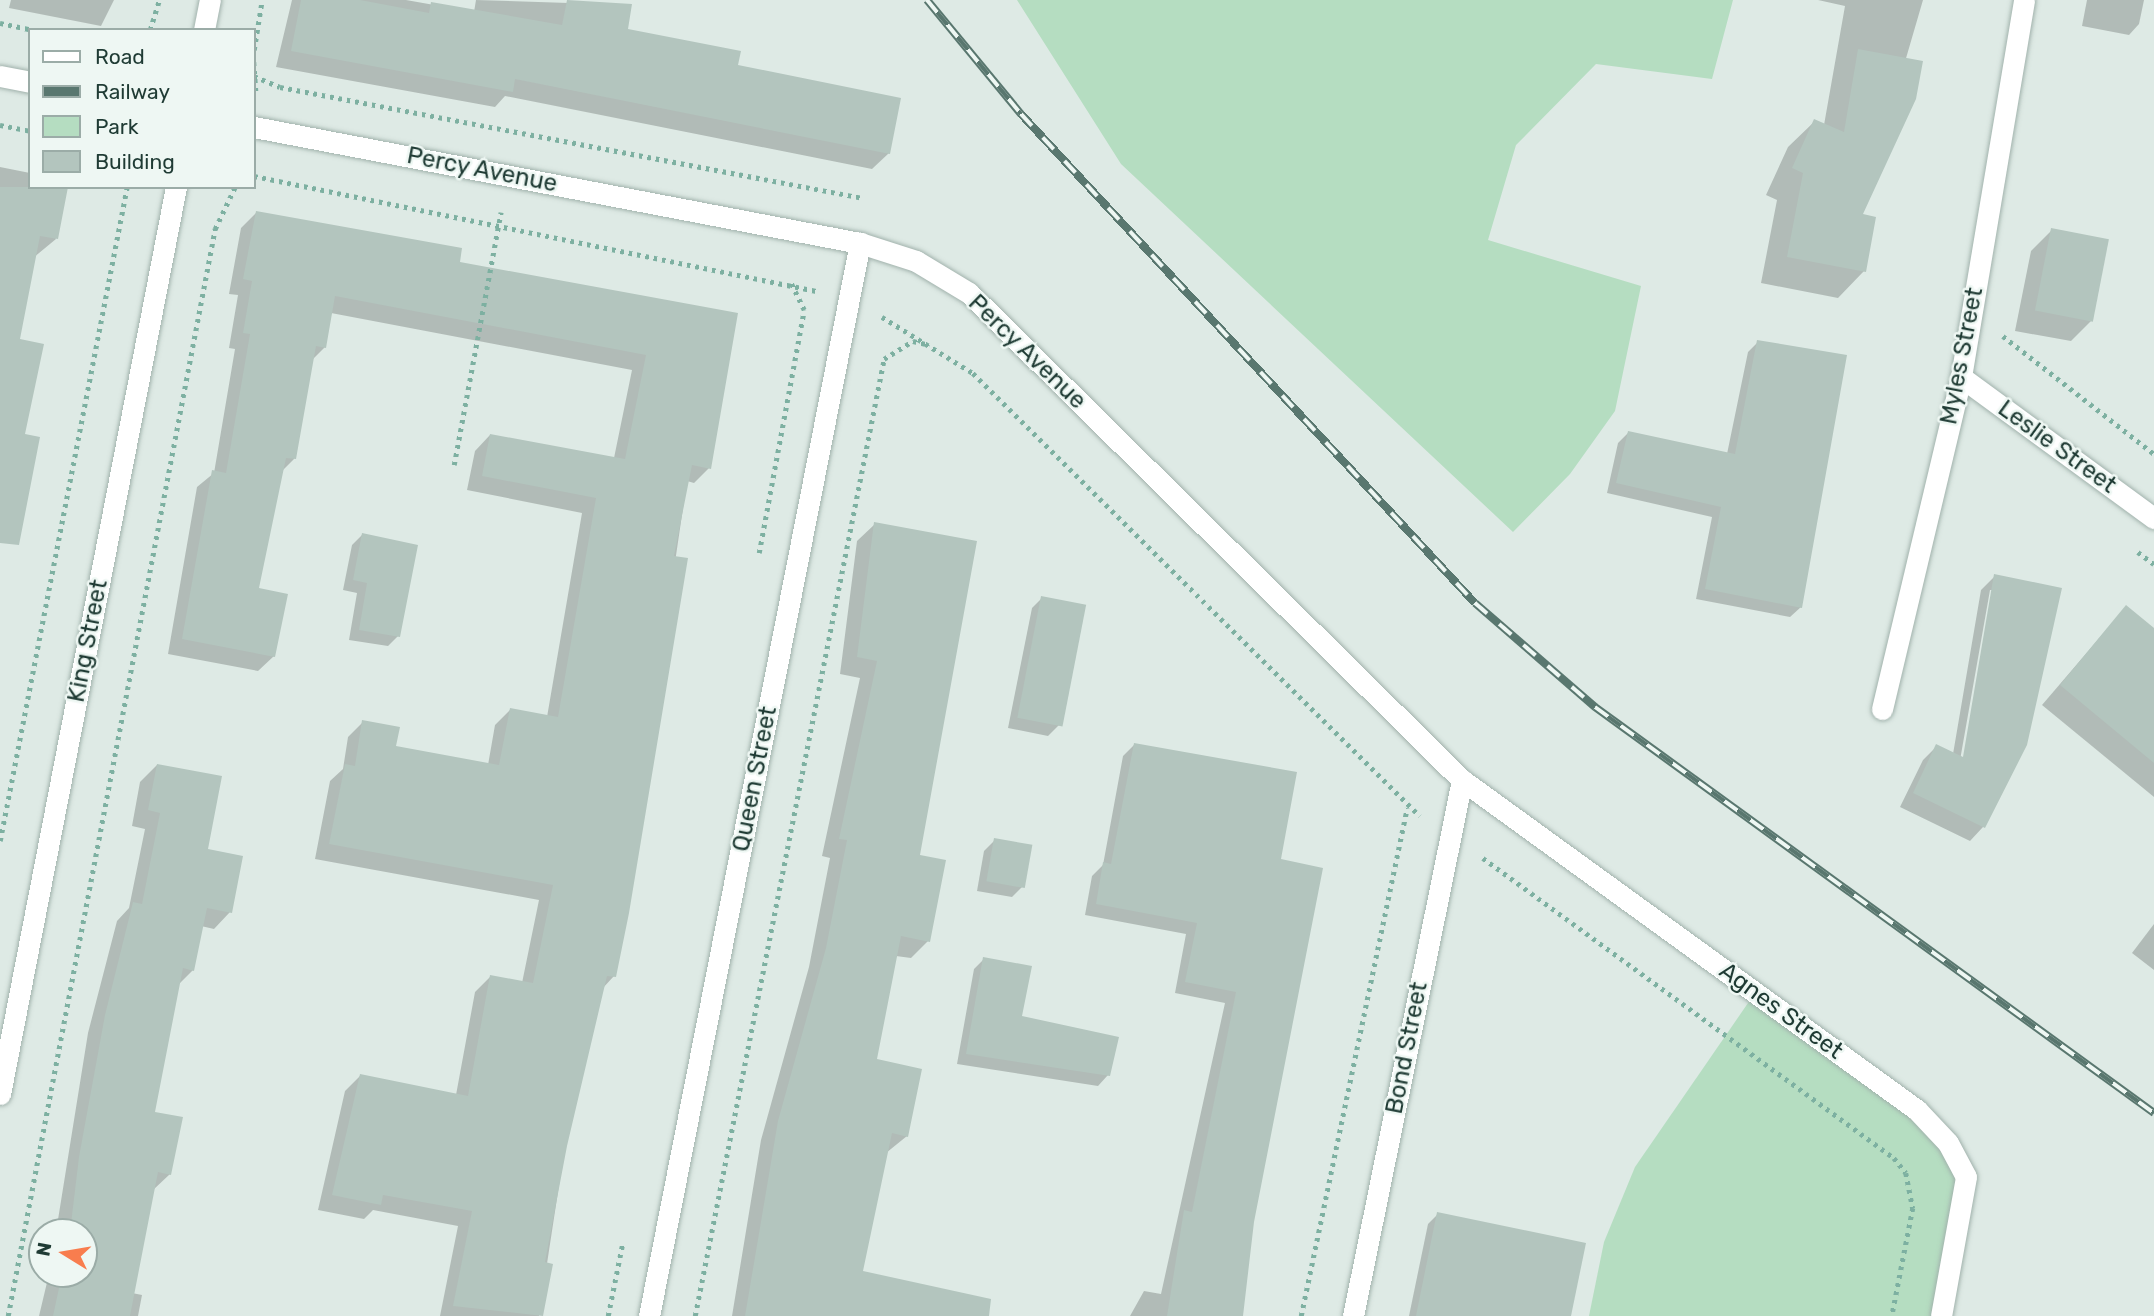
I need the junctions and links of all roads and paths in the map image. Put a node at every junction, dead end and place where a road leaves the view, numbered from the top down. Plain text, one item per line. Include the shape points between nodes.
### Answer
1 (159, 0) edge
2 (210, 0) edge
3 (262, 0) edge
4 (2024, 0) edge
5 (0, 23) edge
6 (151, 28) edge
7 (204, 28) edge
8 (28, 29) edge
9 (256, 38) edge
10 (0, 76) edge
11 (256, 76) edge
12 (28, 82) edge
13 (0, 125) edge
14 (256, 127) edge
15 (28, 131) edge
16 (508, 175) junction
17 (256, 176) edge
18 (127, 189) edge
19 (176, 189) edge
20 (234, 189) edge
21 (863, 198) dead end
22 (499, 224) junction
23 (860, 243) junction
24 (848, 303) junction
25 (1972, 312) junction
26 (937, 346) junction
27 (1961, 377) junction
28 (2154, 454) edge
29 (454, 465) dead end
30 (2154, 518) edge
31 (1882, 709) dead end
32 (1462, 780) junction
33 (1407, 808) junction
34 (1451, 835) junction
35 (0, 841) edge
36 (0, 1094) edge
37 (8, 1316) edge
38 (649, 1316) edge
39 (695, 1316) edge
40 (1301, 1316) edge
41 (1353, 1316) edge
42 (1892, 1316) edge
43 (1941, 1316) edge

1 - 6 path
2 - 7 street
3 - 9 path
4 - 25 street, Myles Street
5 - 8 path
10 - 12 street
11 - 21 path via 280,87
13 - 15 path
14 - 16 street, Percy Avenue
16 - 22 path
16 - 23 street, Percy Avenue
17 - 22 path
18 - 35 path
19 - 36 street, King Street
20 - 37 path via 215,229
22 - 24 path via 789,281
22 - 29 path
23 - 24 street, Queen Street
23 - 32 street, Percy Avenue via 916,261 969,293
24 - 26 path
24 - 38 street, Queen Street
25 - 27 street, Myles Street
25 - 28 path
26 - 33 path via 973,373
26 - 39 path via 913,341 884,359
27 - 30 street, Leslie Street
27 - 31 street, Myles Street
32 - 34 street, Bond Street
32 - 43 street, Agnes Street via 1917,1110 1948,1143 1966,1177
33 - 34 path
33 - 40 path
34 - 41 street, Bond Street
34 - 42 path via 1894,1158 1906,1173 1913,1208

